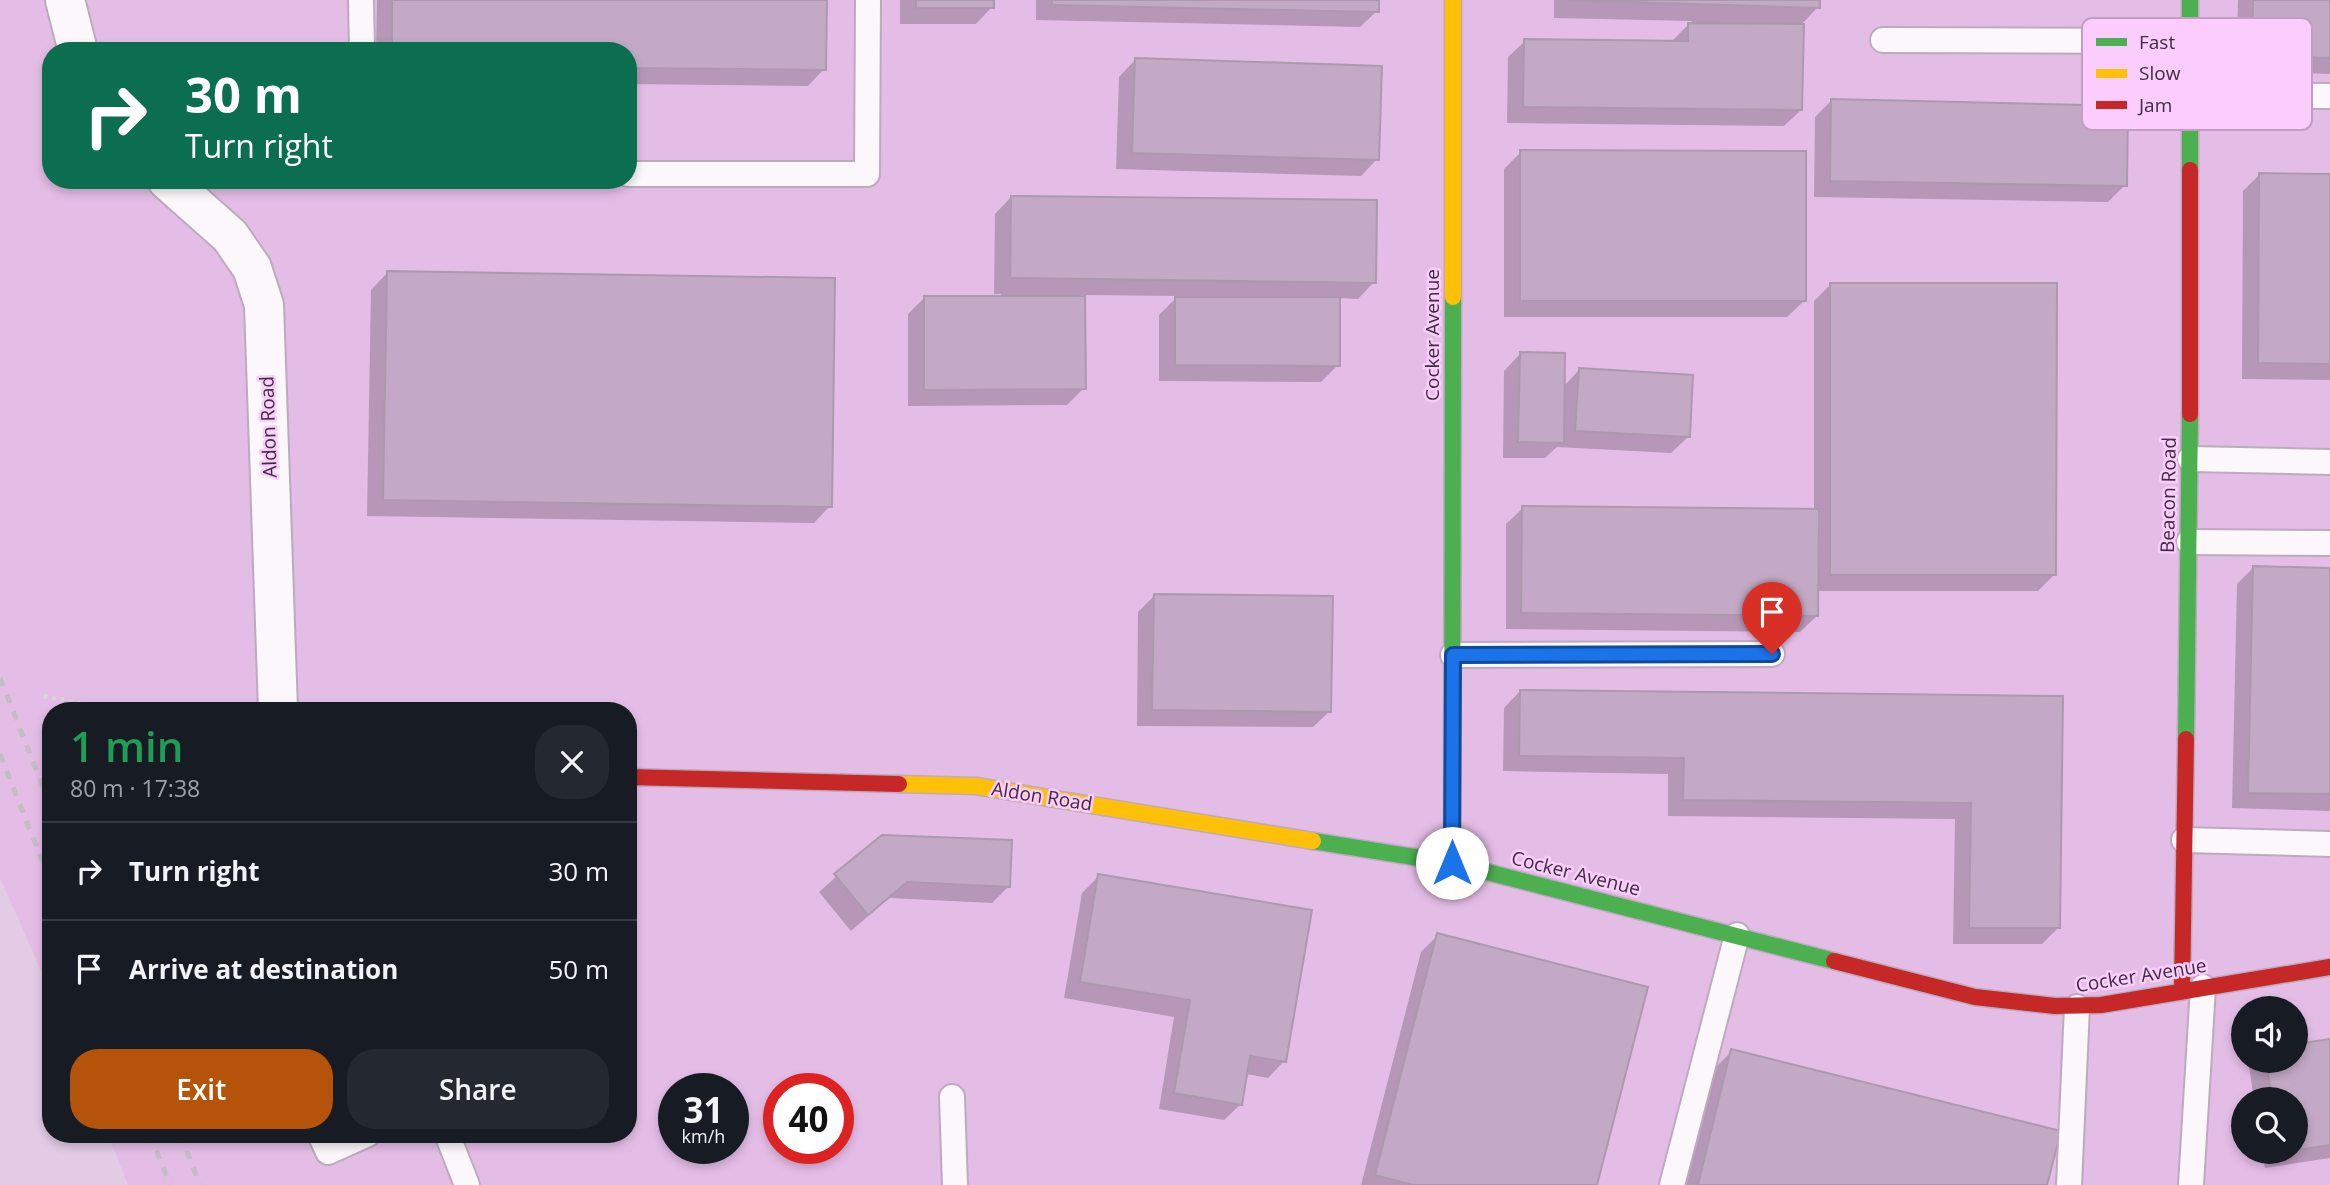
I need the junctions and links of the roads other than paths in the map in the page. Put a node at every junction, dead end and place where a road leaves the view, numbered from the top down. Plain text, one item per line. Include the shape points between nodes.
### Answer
1 (65, 0) edge
2 (361, 0) edge
3 (868, 0) edge
4 (1454, 0) edge
5 (2190, 0) edge
6 (2190, 18) edge
7 (1883, 40) dead end
8 (2082, 41) edge
9 (76, 42) edge
10 (362, 42) edge
11 (2312, 96) edge
12 (2330, 96) edge
13 (2191, 130) edge
14 (637, 174) edge
15 (177, 189) edge
16 (2190, 459) junction
17 (2330, 462) edge
18 (2189, 542) junction
19 (2330, 543) edge
20 (1772, 654) dead end
21 (1453, 655) junction
22 (278, 702) edge
23 (637, 777) edge
24 (2184, 840) junction
25 (2330, 844) edge
26 (1452, 863) junction
27 (1737, 935) junction
28 (2330, 967) edge
29 (2192, 989) junction
30 (2077, 1007) junction
31 (951, 1097) dead end
32 (324, 1143) edge
33 (348, 1143) edge
34 (451, 1143) edge
35 (467, 1185) edge
36 (955, 1185) edge
37 (1672, 1185) edge
38 (2068, 1185) edge
39 (2191, 1185) edge

1 - 9 street
2 - 10 lane
3 - 14 lane via 867,174
4 - 21 street, Cocker Avenue
5 - 6 street, Beacon Road
7 - 8 lane
11 - 12 lane
13 - 16 street, Beacon Road
15 - 22 street, Aldon Road via 230,236 251,268 264,305
16 - 17 lane
16 - 18 street, Beacon Road
18 - 19 lane
18 - 24 street, Beacon Road
20 - 21 lane
21 - 26 street, Cocker Avenue
23 - 26 street, Aldon Road via 976,786
24 - 25 lane
24 - 29 street, Beacon Road
26 - 27 street, Cocker Avenue
27 - 30 street, Cocker Avenue via 1975,997
27 - 37 lane
28 - 29 street, Cocker Avenue
29 - 30 street, Cocker Avenue
29 - 39 lane
30 - 38 lane
31 - 36 lane
32 - 33 lane via 328,1152
34 - 35 lane

